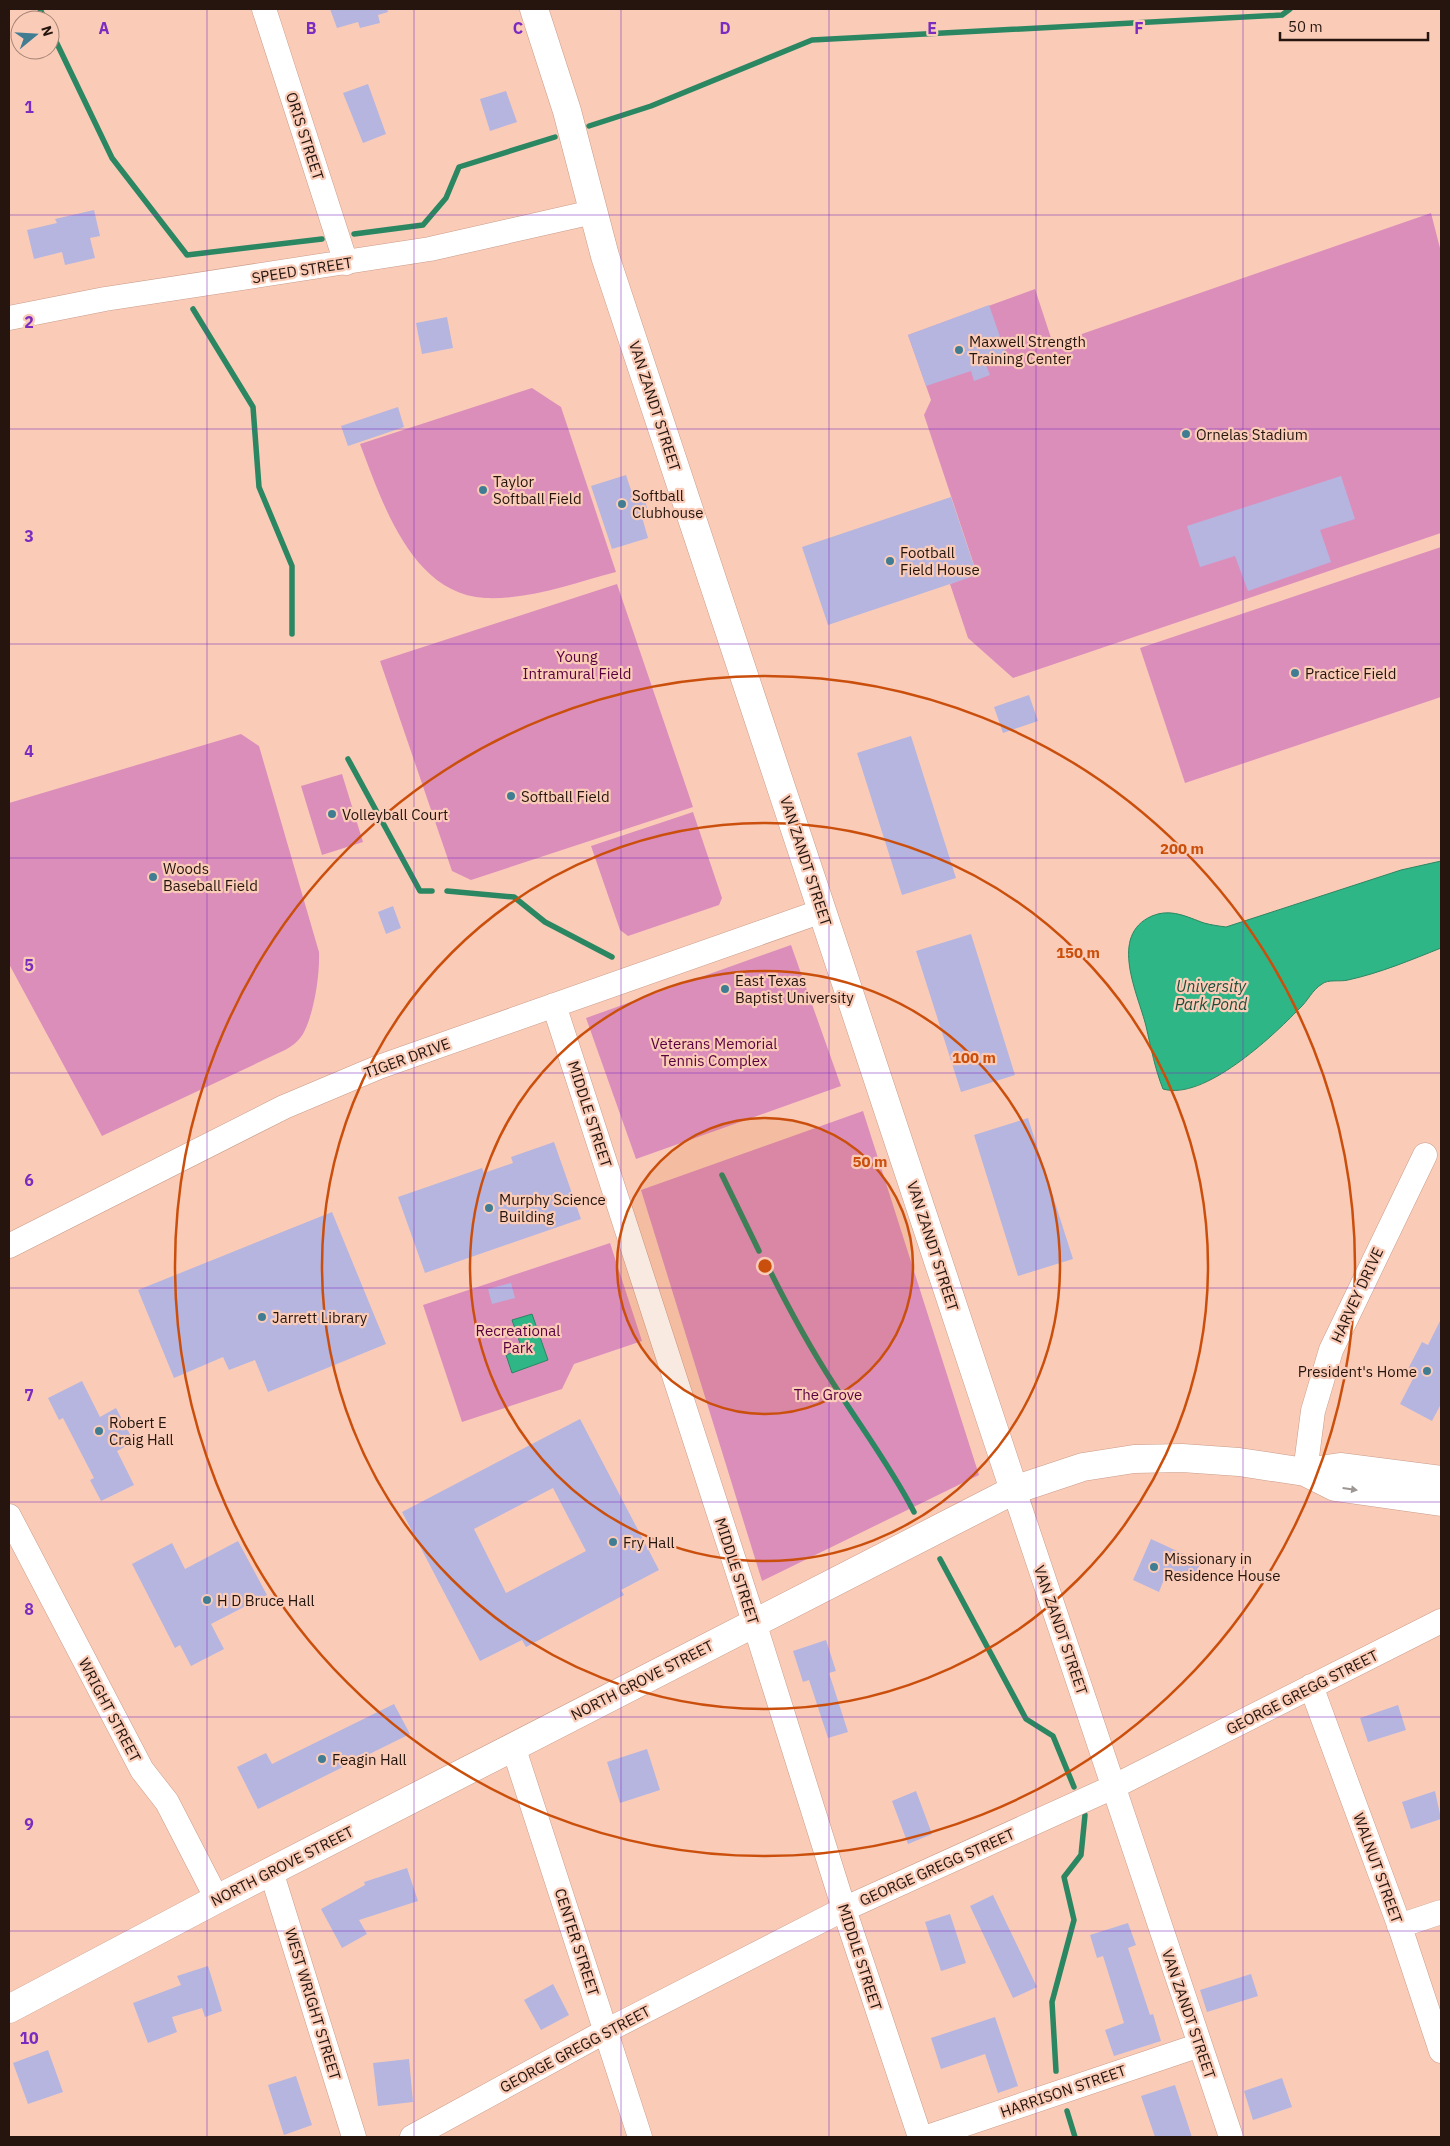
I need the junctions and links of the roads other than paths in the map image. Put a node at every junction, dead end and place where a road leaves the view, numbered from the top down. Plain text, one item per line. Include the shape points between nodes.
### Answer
1 (264, 9) edge
2 (534, 9) edge
3 (593, 212) junction
4 (346, 263) junction
5 (9, 318) edge
6 (822, 911) junction
7 (554, 1006) junction
8 (1425, 1155) dead end
9 (9, 1246) edge
10 (1305, 1472) junction
11 (1441, 1480) edge
12 (1014, 1490) junction
13 (1441, 1502) edge
14 (9, 1516) edge
15 (1438, 1621) edge
16 (754, 1622) junction
17 (1311, 1686) junction
18 (513, 1746) junction
19 (1113, 1787) junction
20 (271, 1871) junction
21 (217, 1899) junction
22 (844, 1909) junction
23 (1441, 1912) edge
24 (1399, 1926) junction
25 (9, 2010) edge
26 (606, 2031) junction
27 (1200, 2046) junction
28 (1441, 2051) edge
29 (354, 2137) edge
30 (412, 2137) edge
31 (640, 2137) edge
32 (920, 2137) edge
33 (927, 2137) edge
34 (1231, 2137) edge

1 - 4 street, ORIS STREET
2 - 3 main road, VAN ZANDT STREET
3 - 4 street, SPEED STREET via 454,245
3 - 6 main road, VAN ZANDT STREET
4 - 5 street, SPEED STREET via 105,299
6 - 7 street, TIGER DRIVE
6 - 12 main road, VAN ZANDT STREET
7 - 9 street, TIGER DRIVE via 380,1067 301,1099
7 - 16 street, MIDDLE STREET
8 - 10 street, HARVEY DRIVE via 1331,1350 1313,1411
10 - 11 main road, NORTH GROVE STREET via 1340,1467
10 - 12 main road, NORTH GROVE STREET via 1206,1459 1158,1458 1083,1467
10 -> 13 main road, NORTH GROVE STREET via 1335,1486
12 - 16 main road, NORTH GROVE STREET
12 - 19 street, VAN ZANDT STREET
14 - 21 street, WRIGHT STREET via 142,1770 168,1802
15 - 17 street, GEORGE GREGG STREET
16 - 18 main road, NORTH GROVE STREET
16 - 22 street, MIDDLE STREET
17 - 19 street, GEORGE GREGG STREET
17 - 24 street, WALNUT STREET
18 - 20 main road, NORTH GROVE STREET
18 - 26 street, CENTER STREET
19 - 22 street, GEORGE GREGG STREET
19 - 27 street, VAN ZANDT STREET
20 - 21 main road, NORTH GROVE STREET
20 - 29 street, WEST WRIGHT STREET
21 - 25 main road, NORTH GROVE STREET
22 - 26 street, GEORGE GREGG STREET
22 - 32 street, MIDDLE STREET
23 - 24 street
24 - 28 street, WALNUT STREET
26 - 30 street, GEORGE GREGG STREET
26 - 31 street, CENTER STREET
27 - 33 street, HARRISON STREET
27 - 34 street, VAN ZANDT STREET

